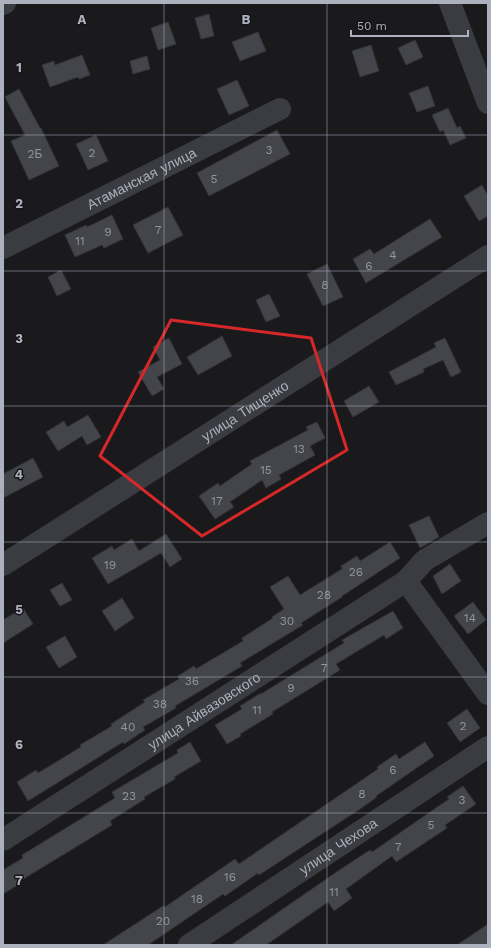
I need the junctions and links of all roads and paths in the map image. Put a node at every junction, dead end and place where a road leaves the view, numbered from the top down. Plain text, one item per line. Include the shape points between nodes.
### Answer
1 (450, 3) edge
2 (488, 103) edge
3 (280, 109) dead end
4 (3, 248) edge
5 (488, 256) edge
6 (488, 523) edge
7 (3, 566) edge
8 (406, 581) junction
9 (488, 694) edge
10 (488, 747) edge
11 (3, 840) edge
12 (189, 945) edge

1 - 2 street
3 - 4 street, Атаманская улица
5 - 7 street, улица Тищенко
6 - 8 street, улица Айвазовского via 425,560
8 - 9 street
8 - 11 street, улица Айвазовского
10 - 12 street, улица Чехова

